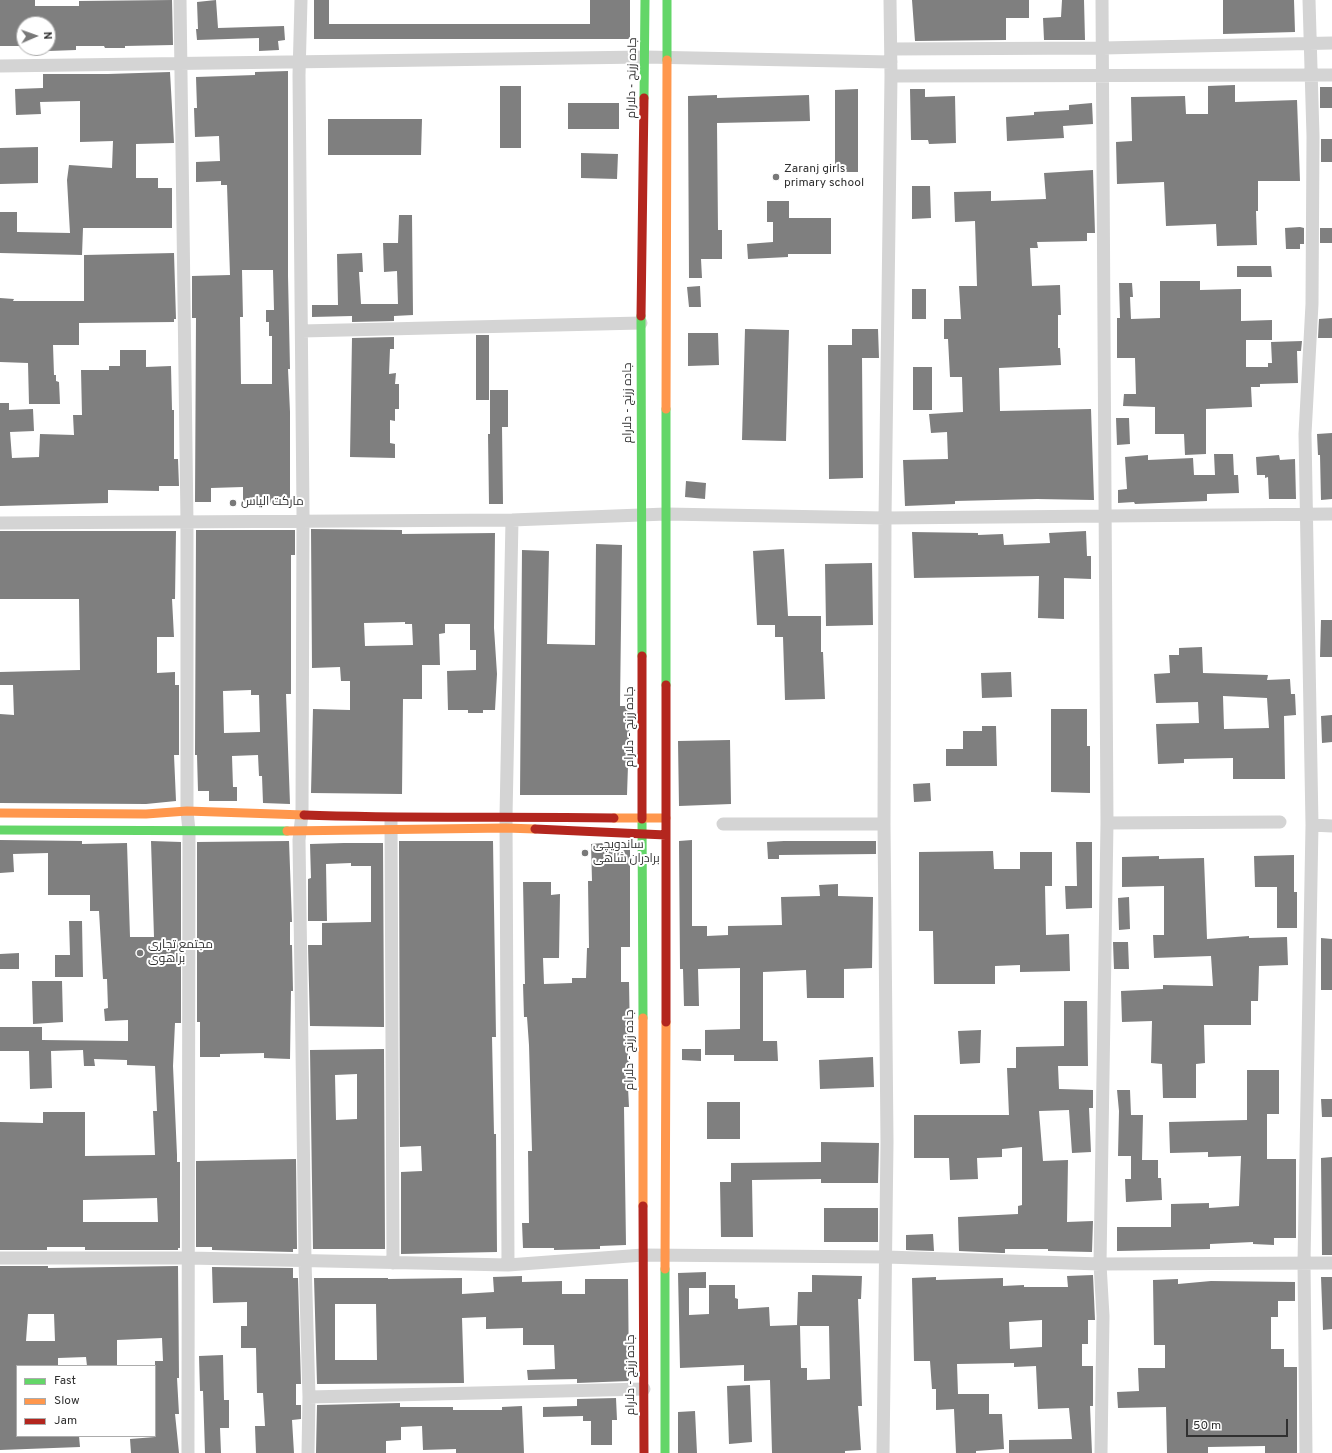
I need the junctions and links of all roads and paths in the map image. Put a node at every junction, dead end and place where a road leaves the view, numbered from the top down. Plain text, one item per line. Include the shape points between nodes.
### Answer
1 (180, 0) edge
2 (301, 0) edge
3 (645, 0) edge
4 (667, 0) edge
5 (890, 0) edge
6 (1102, 0) edge
7 (1309, 0) edge
8 (1310, 43) junction
9 (1332, 43) edge
10 (891, 48) junction
11 (1103, 48) junction
12 (645, 57) junction
13 (667, 57) junction
14 (300, 60) junction
15 (891, 62) junction
16 (182, 64) junction
17 (0, 66) edge
18 (1312, 74) junction
19 (1332, 75) edge
20 (891, 76) junction
21 (1103, 76) junction
22 (641, 323) junction
23 (302, 331) junction
24 (642, 514) junction
25 (666, 514) junction
26 (1307, 514) junction
27 (1332, 514) edge
28 (1106, 517) junction
29 (885, 518) junction
30 (302, 520) junction
31 (512, 520) junction
32 (0, 522) edge
33 (187, 523) junction
34 (187, 812) junction
35 (0, 813) edge
36 (302, 814) junction
37 (666, 818) junction
38 (644, 819) junction
39 (506, 822) junction
40 (1107, 822) junction
41 (1280, 822) dead end
42 (391, 824) junction
43 (723, 824) dead end
44 (884, 824) junction
45 (1312, 825) junction
46 (1332, 826) edge
47 (0, 830) edge
48 (188, 831) junction
49 (300, 831) junction
50 (644, 835) junction
51 (666, 835) junction
52 (643, 1255) junction
53 (667, 1256) junction
54 (886, 1257) junction
55 (0, 1258) edge
56 (189, 1258) junction
57 (305, 1260) junction
58 (1304, 1262) junction
59 (393, 1263) junction
60 (1332, 1263) edge
61 (1100, 1264) junction
62 (508, 1265) junction
63 (644, 1389) junction
64 (309, 1396) junction
65 (188, 1453) edge
66 (308, 1453) edge
67 (644, 1453) edge
68 (666, 1453) edge
69 (883, 1453) edge
70 (1101, 1453) edge
71 (1306, 1453) edge

1 - 16 street
2 - 14 street
3 - 12 main road, جاده زرنج - دلارام
4 - 13 main road
5 - 10 street
6 - 11 street
7 - 8 street
8 - 9 street
8 - 11 street
8 - 18 street
10 - 11 street
10 - 15 street
11 - 21 street
12 - 13 street
12 - 14 street
12 - 22 main road, جاده زرنج - دلارام
13 - 15 street
13 - 25 main road
14 - 16 street
14 - 23 street
15 - 20 street
16 - 17 street
16 - 33 street
18 - 19 street
18 - 21 street
18 - 26 street via 1312,304 1305,434
20 - 21 street
20 - 29 street
21 - 28 street
22 - 23 street
22 - 24 main road, جاده زرنج - دلارام
23 - 30 street
24 - 25 street
24 - 31 street
24 - 38 main road, جاده زرنج - دلارام
25 - 29 street
25 - 37 main road
26 - 27 street
26 - 28 street
26 - 45 street
28 - 29 street
28 - 40 street
29 - 44 street
30 - 31 street
30 - 33 street
30 - 36 street
31 - 39 street
32 - 33 street
33 - 34 street
34 - 35 main road
34 - 36 main road
34 - 48 street
36 - 42 main road
36 - 49 street
37 - 38 main road
37 - 51 main road
38 - 39 main road
38 - 50 main road, جاده زرنج - دلارام
39 - 42 main road
39 - 42 main road
39 - 50 main road
39 - 62 street
40 - 41 street
40 - 61 street
42 - 49 main road
42 - 59 street
43 - 44 street
44 - 54 street
45 - 46 street
45 - 58 street
47 - 48 main road
48 - 49 main road
48 - 56 street
49 - 57 street via 298,840
50 - 51 main road
50 - 52 main road, جاده زرنج - دلارام
51 - 53 main road
52 - 53 street
52 - 62 street
52 - 63 main road, جاده زرنج - دلارام
53 - 54 street
53 - 68 main road
54 - 61 street
54 - 69 street
55 - 56 street
56 - 57 street
56 - 65 street via 186,1335
57 - 59 street
57 - 64 street
58 - 60 street
58 - 61 street
58 - 71 street
59 - 62 street
61 - 70 street via 1103,1316
63 - 64 street
63 - 67 main road, جاده زرنج - دلارام
64 - 66 street

